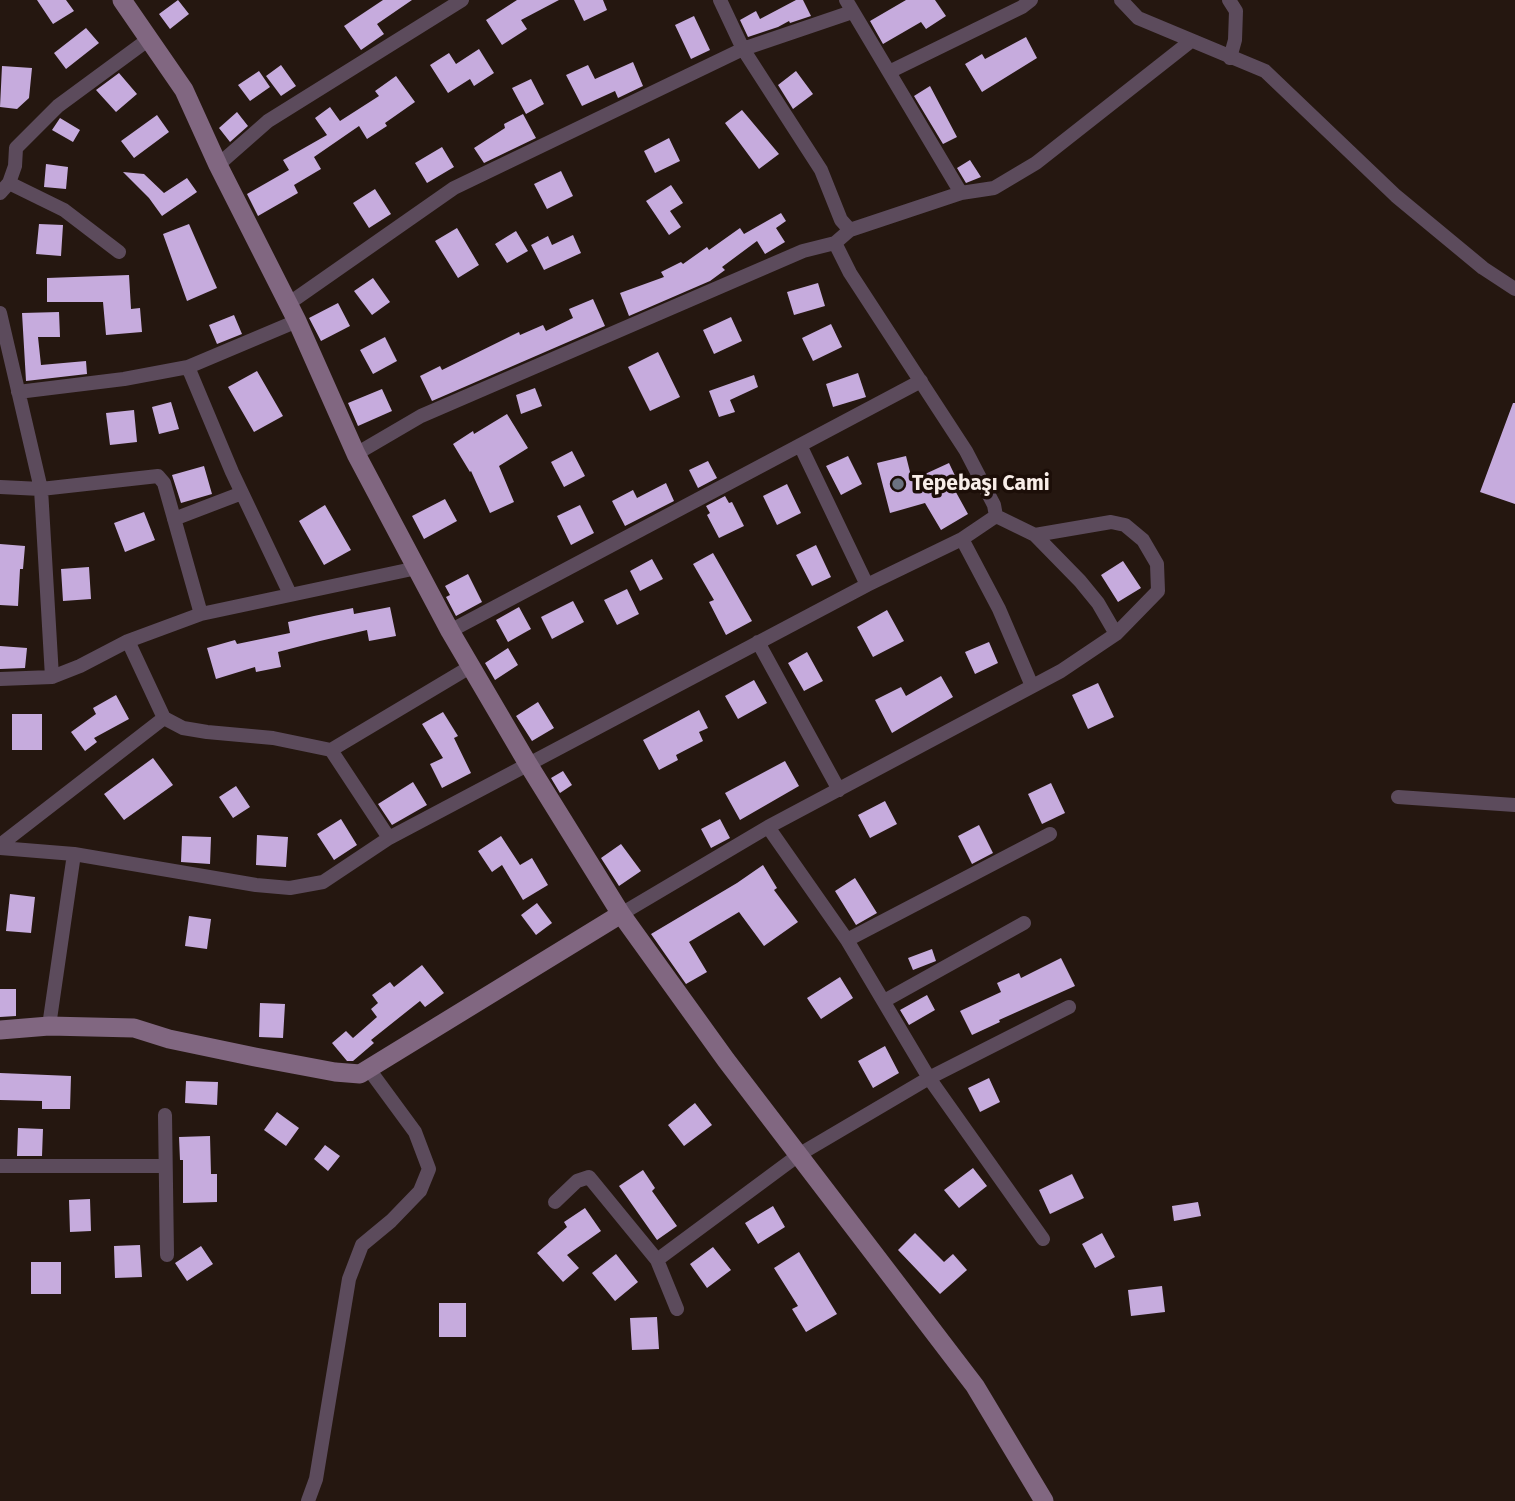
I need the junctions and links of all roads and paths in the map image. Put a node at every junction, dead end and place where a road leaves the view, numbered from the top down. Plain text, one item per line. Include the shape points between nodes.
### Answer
1 (122, 0) edge
2 (462, 0) edge
3 (720, 0) edge
4 (1031, 0) edge
5 (1121, 0) edge
6 (1229, 0) edge
7 (849, 6) edge
8 (149, 39) junction
9 (1191, 41) junction
10 (743, 49) junction
11 (1230, 58) junction
12 (889, 72) junction
13 (0, 147) edge
14 (16, 148) junction
15 (218, 165) junction
16 (4, 188) edge
17 (961, 193) junction
18 (850, 230) junction
19 (835, 243) junction
20 (119, 252) dead end
21 (1515, 289) edge
22 (288, 304) junction
23 (0, 313) edge
24 (298, 321) junction
25 (188, 367) junction
26 (921, 380) junction
27 (18, 392) junction
28 (800, 445) junction
29 (356, 454) junction
30 (0, 487) edge
31 (40, 489) junction
32 (242, 493) junction
33 (996, 516) junction
34 (174, 519) junction
35 (1035, 535) junction
36 (962, 539) junction
37 (417, 568) junction
38 (867, 585) junction
39 (290, 594) junction
40 (201, 614) junction
41 (450, 631) junction
42 (1116, 634) junction
43 (128, 641) junction
44 (758, 642) junction
45 (470, 667) junction
46 (52, 677) junction
47 (0, 679) edge
48 (1032, 686) junction
49 (164, 718) junction
50 (331, 750) junction
51 (528, 764) junction
52 (839, 790) junction
53 (1398, 797) dead end
54 (1515, 805) edge
55 (768, 827) junction
56 (1050, 834) dead end
57 (389, 838) junction
58 (0, 847) edge
59 (74, 854) junction
60 (621, 914) junction
61 (1024, 923) dead end
62 (847, 940) junction
63 (884, 1001) junction
64 (1069, 1007) dead end
65 (49, 1026) junction
66 (0, 1030) edge
67 (368, 1068) junction
68 (929, 1078) junction
69 (165, 1115) dead end
70 (800, 1154) junction
71 (0, 1166) edge
72 (165, 1166) junction
73 (555, 1202) dead end
74 (1043, 1239) dead end
75 (167, 1255) dead end
76 (657, 1260) junction
77 (677, 1309) dead end
78 (308, 1501) edge
79 (1044, 1501) edge

1 - 8 street
2 - 15 street via 268,121
3 - 10 street
4 - 12 street
5 - 9 street via 1138,18
6 - 11 street via 1236,11
7 - 10 street
7 - 12 street
8 - 14 street via 58,106
8 - 15 street via 184,90
9 - 11 street
9 - 17 street via 1036,163 994,188
10 - 18 street via 821,170 841,220
10 - 22 street via 454,188
11 - 21 street via 1265,71 1396,196
12 - 17 street
13 - 14 street
14 - 16 street via 15,166
15 - 22 street
16 - 20 street via 64,210
17 - 18 street
18 - 19 street
19 - 26 street
19 - 29 street via 803,251 421,416
22 - 24 street
23 - 27 street
24 - 25 street
24 - 29 street
25 - 27 street
25 - 32 street
26 - 28 street
26 - 33 street via 966,451
27 - 31 street
28 - 38 street
28 - 41 street
29 - 37 street
30 - 31 street
31 - 34 street via 158,476
31 - 46 street
32 - 34 street
32 - 39 street
33 - 35 street
33 - 36 street
34 - 40 street
35 - 42 street via 1080,581
35 - 42 street via 1111,522 1125,525 1143,540 1157,564 1158,591
36 - 38 street
36 - 48 street
37 - 39 street
37 - 41 street
38 - 44 street
39 - 40 street
40 - 43 street
41 - 45 street
42 - 48 street
43 - 46 street
43 - 49 street
44 - 51 street
44 - 52 street
45 - 50 street
45 - 51 street
46 - 47 street
48 - 52 street
49 - 50 street via 195,730
49 - 58 street
50 - 57 street
51 - 57 street
51 - 60 street
52 - 55 street
53 - 54 street
55 - 60 street
55 - 62 street
56 - 62 street
57 - 59 street via 323,882 290,888
58 - 59 street
59 - 65 street
60 - 67 street
60 - 70 street
61 - 63 street
62 - 63 street
63 - 68 street
64 - 68 street
65 - 66 street
65 - 67 street via 134,1028 335,1072 360,1074
67 - 78 street via 415,1132 429,1170 420,1191 362,1245 349,1279 316,1479
68 - 70 street
68 - 74 street
69 - 72 street
70 - 76 street
70 - 79 street via 975,1386
71 - 72 street
72 - 75 street
73 - 76 street via 577,1181 589,1177
76 - 77 street

